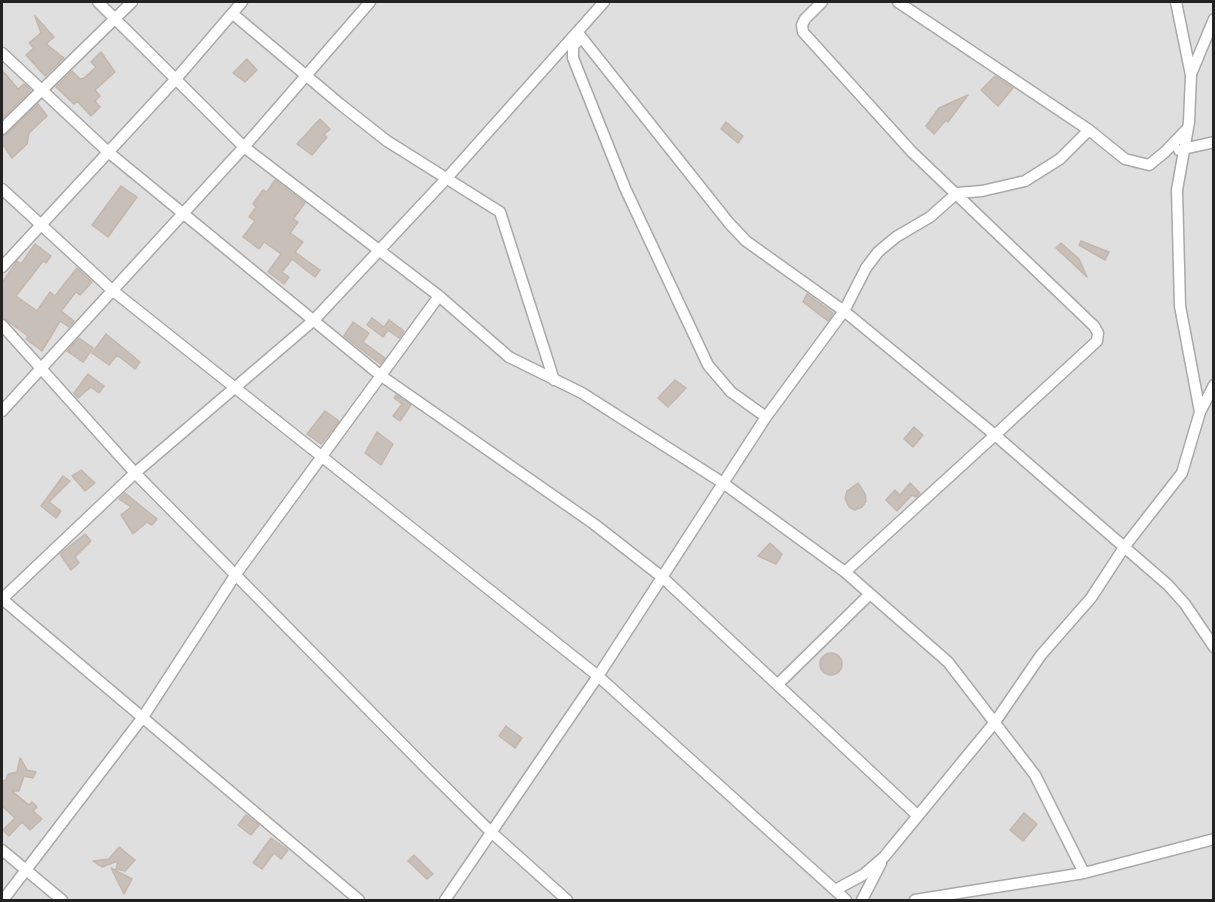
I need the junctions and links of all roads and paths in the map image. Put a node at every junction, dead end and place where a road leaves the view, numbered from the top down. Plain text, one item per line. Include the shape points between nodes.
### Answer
1 (98, 2) edge
2 (132, 2) edge
3 (243, 2) edge
4 (604, 2) edge
5 (822, 2) edge
6 (898, 2) edge
7 (1176, 2) edge
8 (364, 4) edge
9 (233, 14) junction
10 (114, 19) junction
11 (1214, 19) edge
12 (580, 35) junction
13 (2, 53) edge
14 (306, 75) junction
15 (1191, 75) junction
16 (176, 80) junction
17 (41, 88) junction
18 (1188, 128) junction
19 (2, 129) edge
20 (1089, 130) junction
21 (1214, 141) edge
22 (244, 147) junction
23 (1184, 149) junction
24 (107, 152) junction
25 (1165, 152) junction
26 (446, 179) junction
27 (2, 189) edge
28 (957, 193) junction
29 (184, 213) junction
30 (39, 226) junction
31 (379, 252) junction
32 (2, 267) edge
33 (112, 290) junction
34 (439, 296) junction
35 (844, 311) junction
36 (314, 320) junction
37 (2, 325) edge
38 (42, 368) junction
39 (380, 375) junction
40 (554, 380) junction
41 (1214, 385) edge
42 (236, 388) junction
43 (2, 411) edge
44 (1200, 412) junction
45 (766, 417) junction
46 (995, 435) junction
47 (321, 457) junction
48 (135, 473) junction
49 (723, 483) junction
50 (1125, 546) junction
51 (844, 572) junction
52 (236, 574) junction
53 (662, 577) junction
54 (870, 594) junction
55 (2, 599) edge
56 (1214, 647) edge
57 (598, 676) junction
58 (778, 684) junction
59 (143, 717) junction
60 (995, 722) junction
61 (917, 815) junction
62 (490, 831) junction
63 (1214, 839) edge
64 (2, 850) edge
65 (884, 857) junction
66 (26, 870) junction
67 (1084, 873) junction
68 (836, 891) junction
69 (3, 900) edge
70 (62, 900) edge
71 (359, 900) edge
72 (445, 900) edge
73 (567, 900) edge
74 (846, 900) edge
75 (862, 900) edge
76 (915, 900) edge

1 - 10 street
2 - 10 street
3 - 9 street
4 - 12 street
5 - 28 street via 805,19 803,32 887,127
6 - 20 street
7 - 15 street
8 - 14 street
9 - 14 street
9 - 16 street
10 - 16 street
10 - 17 street
11 - 15 street
12 - 26 street
12 - 35 street via 729,224 746,241
12 - 45 street via 573,46 573,58 625,188 708,365 732,392
13 - 17 street
14 - 22 street
14 - 26 street via 387,141
15 - 18 street
16 - 22 street
16 - 24 street
17 - 19 street
17 - 24 street
18 - 23 street
18 - 25 street
20 - 25 street via 1133,163 1149,165
20 - 28 street via 1060,159 1025,181
21 - 23 street
22 - 29 street
22 - 31 street
23 - 25 street
23 - 44 street via 1177,190 1180,306
24 - 29 street
24 - 30 street
26 - 31 street
26 - 40 street via 493,206 504,219
27 - 30 street
28 - 35 street via 930,217 878,252
28 - 46 street via 1098,333 1096,341
29 - 33 street
29 - 36 street
30 - 32 street
30 - 33 street
31 - 34 street
31 - 36 street
33 - 38 street
33 - 42 street
34 - 39 street
34 - 40 street via 509,357
35 - 45 street
35 - 46 street
36 - 39 street
36 - 42 street
37 - 38 street
38 - 43 street
38 - 48 street
39 - 47 street
39 - 53 street via 594,524
40 - 49 street via 600,404
41 - 44 street
42 - 47 street
42 - 48 street
44 - 50 street via 1182,474
45 - 49 street
46 - 50 street
46 - 51 street
47 - 52 street
47 - 57 street
48 - 52 street
48 - 55 street
49 - 51 street
49 - 53 street
50 - 56 street via 1168,585
50 - 60 street via 1091,598 1041,656
51 - 54 street
52 - 59 street
52 - 62 street
53 - 57 street
53 - 58 street
54 - 58 street
54 - 60 street via 948,662
55 - 59 street
57 - 62 street
57 - 68 street
58 - 61 street
59 - 66 street
59 - 71 street
60 - 61 street
60 - 67 street via 1035,775
61 - 65 street
62 - 72 street
62 - 73 street
63 - 67 street
64 - 66 street
65 - 68 street
65 - 75 street
66 - 69 street
66 - 70 street
67 - 76 street
68 - 74 street

